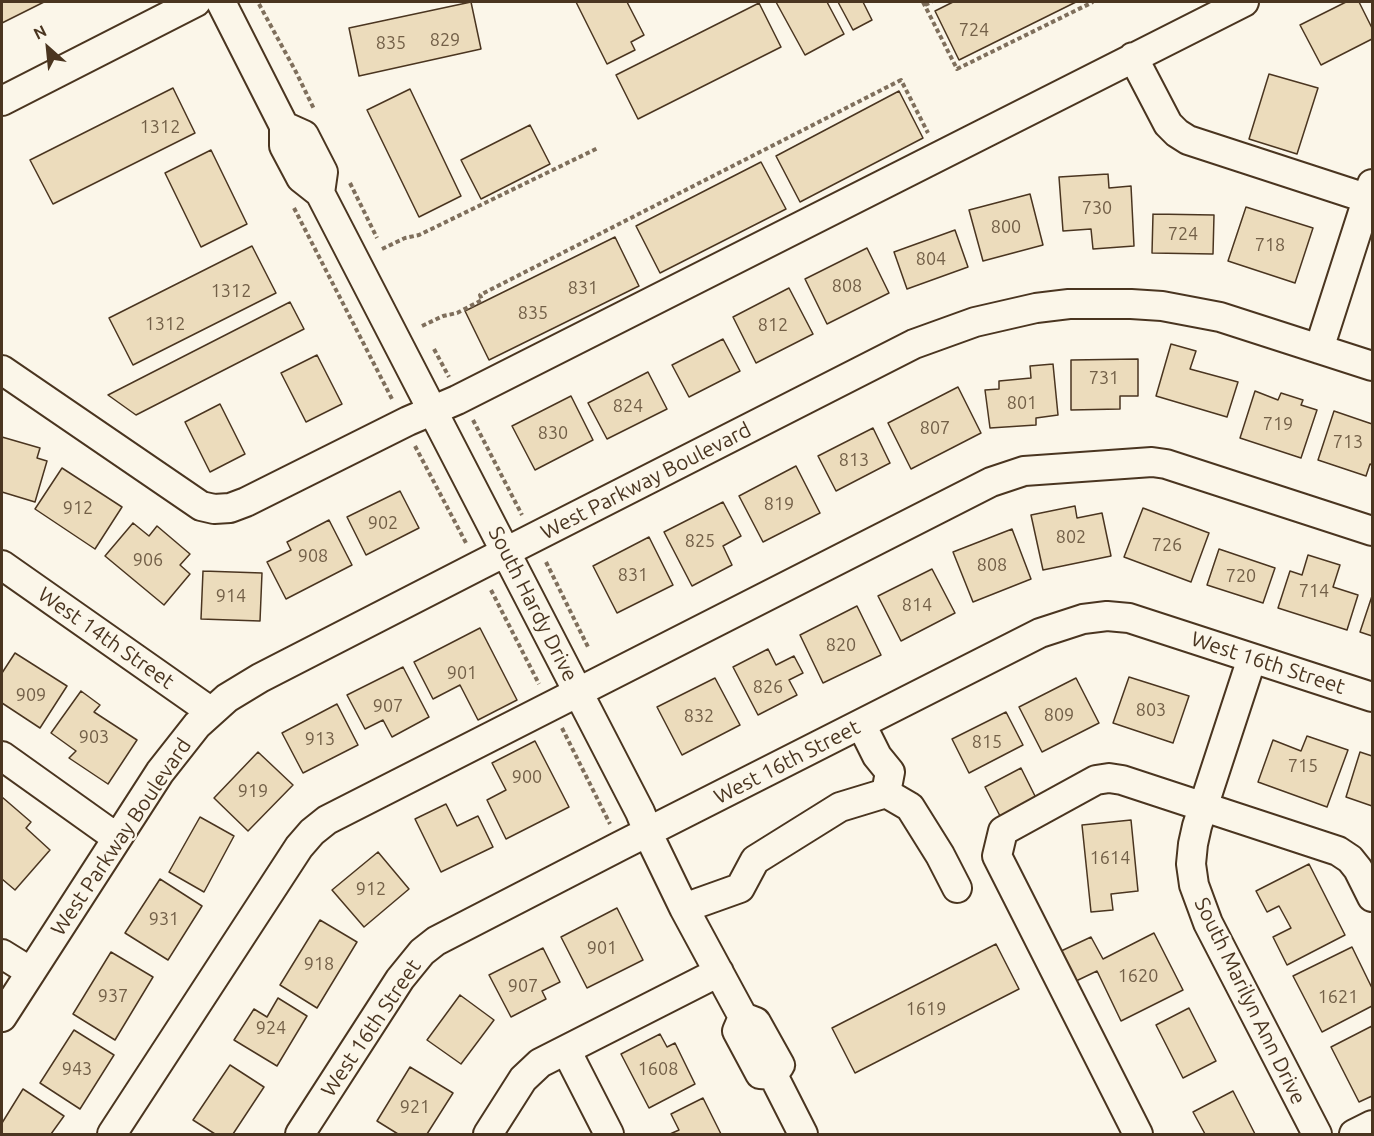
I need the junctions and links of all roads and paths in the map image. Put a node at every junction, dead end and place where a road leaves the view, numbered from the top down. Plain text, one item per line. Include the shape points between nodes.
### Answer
1 (196, 2) edge
2 (222, 2) edge
3 (932, 2) edge
4 (1093, 2) edge
5 (1244, 2) edge
6 (924, 3) edge
7 (1133, 57) junction
8 (2, 100) edge
9 (932, 139) dead end
10 (598, 148) dead end
11 (1371, 194) edge
12 (292, 204) dead end
13 (382, 249) dead end
14 (422, 326) dead end
15 (1319, 349) junction
16 (1372, 366) edge
17 (2, 370) edge
18 (393, 402) dead end
19 (433, 410) junction
20 (472, 419) dead end
21 (412, 438) dead end
22 (524, 518) dead end
23 (1372, 531) edge
24 (469, 549) dead end
25 (506, 552) junction
26 (543, 558) dead end
27 (2, 565) edge
28 (489, 586) dead end
29 (591, 652) dead end
30 (1252, 658) junction
31 (542, 690) dead end
32 (578, 691) junction
33 (1372, 697) edge
34 (210, 711) junction
35 (861, 724) junction
36 (561, 727) dead end
37 (2, 756) edge
38 (886, 794) junction
39 (1203, 806) junction
40 (612, 827) dead end
41 (648, 832) junction
42 (117, 838) junction
43 (957, 888) dead end
44 (1372, 897) edge
45 (684, 908) junction
46 (2, 954) edge
47 (31, 972) junction
48 (719, 972) junction
49 (2, 1017) edge
50 (566, 1050) junction
51 (1372, 1125) edge
52 (306, 1132) edge
53 (112, 1134) edge
54 (488, 1134) edge
55 (609, 1134) edge
56 (803, 1134) edge
57 (1138, 1134) edge
58 (1317, 1134) edge
59 (1354, 1134) edge

1 - 8 street
2 - 19 street, South Hardy Drive via 284,126 284,146 301,178 320,193
3 - 6 path
4 - 6 path via 957,69
5 - 7 street
7 - 11 street via 1168,124 1188,140
7 - 19 street
9 - 14 path via 901,80 480,295 482,300 474,305
10 - 13 path
11 - 15 street
12 - 18 path
15 - 16 street, West Parkway Boulevard
15 - 25 street, West Parkway Boulevard via 1220,317 1162,306 1070,304 1005,314 914,344
17 - 19 street via 201,506 214,509 246,502
19 - 25 street, South Hardy Drive
20 - 22 path
21 - 24 path
23 - 32 street via 1166,464 1137,461 1024,471 991,482
25 - 32 street, South Hardy Drive
25 - 34 street, West Parkway Boulevard via 260,678
26 - 29 path
27 - 34 street, West 14th Street
28 - 31 path
30 - 33 street, West 16th Street
30 - 35 street, West 16th Street via 1129,618 1083,619 1040,633
30 - 39 street, South Marilyn Ann Drive
32 - 41 street, South Hardy Drive
32 - 53 street via 327,820 312,832
34 - 42 street, West Parkway Boulevard via 172,756
35 - 38 street via 890,772
35 - 41 street, West 16th Street
36 - 40 path
37 - 42 street
38 - 43 street via 910,807
38 - 45 street via 840,807 755,860 740,888
39 - 44 street via 1338,851 1358,869
39 - 57 street via 1122,780 1096,780 1004,831 997,856
39 - 58 street, South Marilyn Ann Drive via 1193,844 1194,885
41 - 45 street, South Hardy Drive
41 - 52 street, West 16th Street via 451,932 422,952 400,979
42 - 47 street, West Parkway Boulevard
45 - 48 street, South Hardy Drive
46 - 47 street
47 - 49 street, West Parkway Boulevard
48 - 50 street
48 - 56 street, South Hardy Drive via 743,1017 736,1031 760,1074 772,1075
50 - 54 street via 531,1070
50 - 55 street
51 - 59 street

